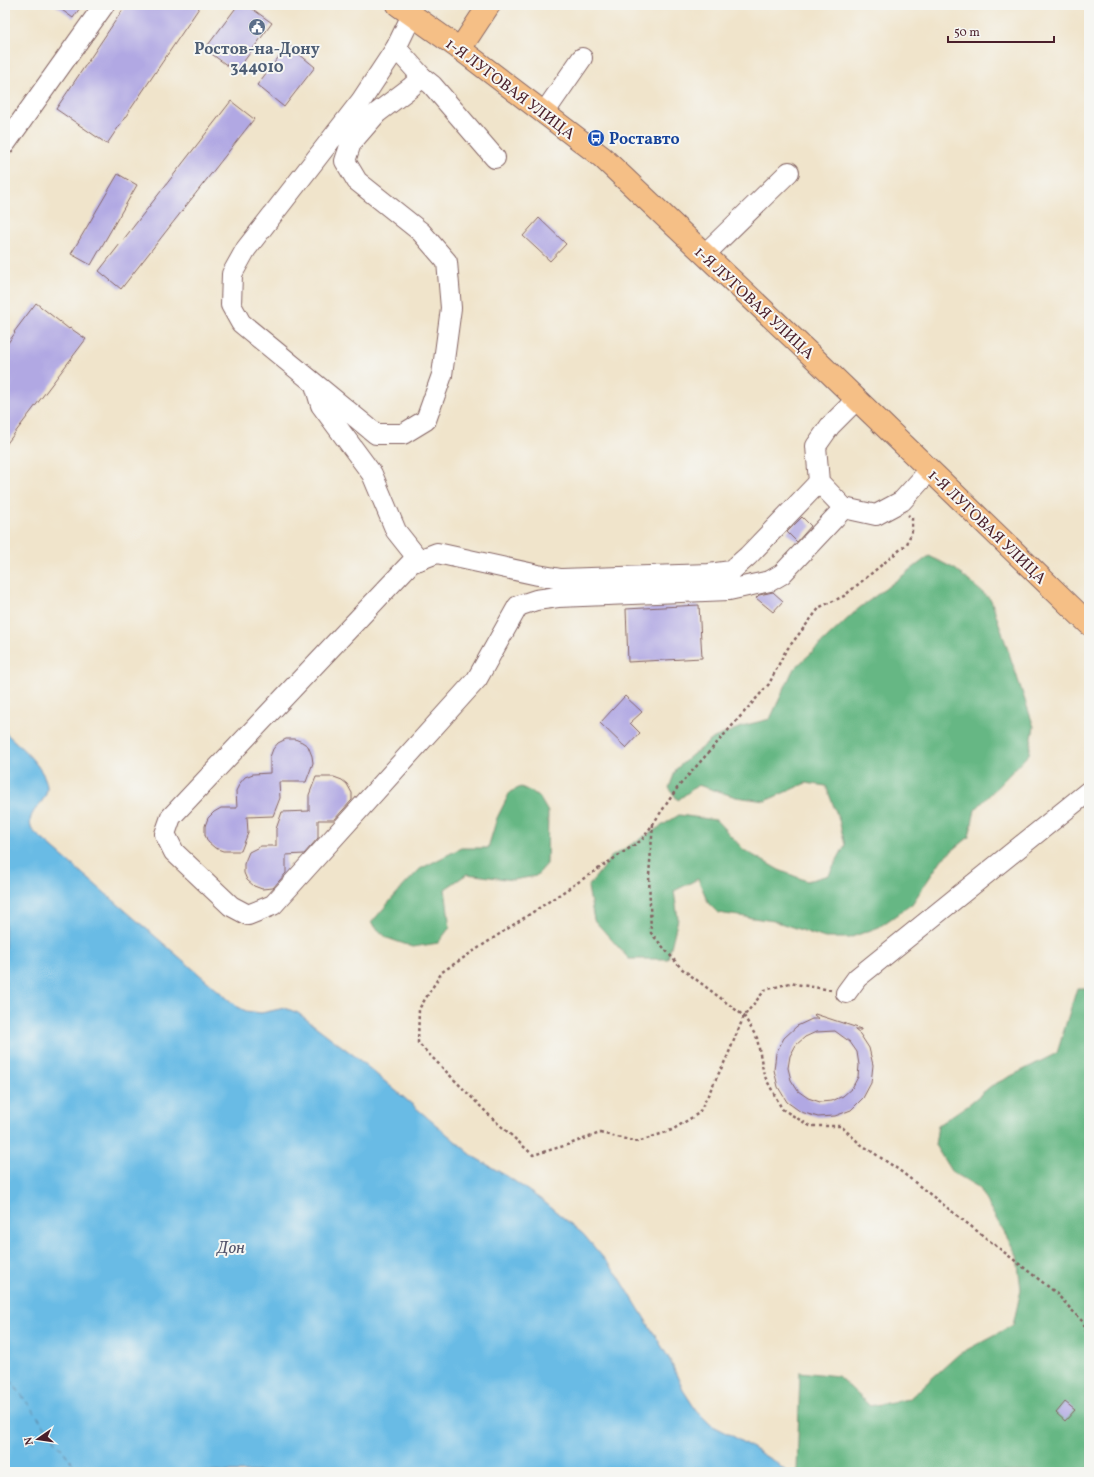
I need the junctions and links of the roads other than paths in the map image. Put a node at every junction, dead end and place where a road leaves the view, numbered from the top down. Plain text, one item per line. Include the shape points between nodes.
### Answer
1 (104, 5) edge
2 (489, 5) edge
3 (403, 8) edge
4 (396, 48) junction
5 (460, 49) junction
6 (582, 58) dead end
7 (422, 77) junction
8 (544, 113) junction
9 (5, 144) edge
10 (494, 158) dead end
11 (789, 172) dead end
12 (705, 254) junction
13 (314, 383) junction
14 (857, 399) junction
15 (930, 470) junction
16 (819, 482) junction
17 (844, 508) junction
18 (419, 560) junction
19 (1089, 624) edge
20 (1089, 790) edge
21 (846, 993) road end

1 - 9 street
2 - 5 main road
3 - 4 street
3 - 5 main road, 1-Я ЛУГОВАЯ УЛИЦА
4 - 7 street
4 - 13 street via 361,101 246,249 232,274 232,305 241,323
5 - 8 main road, 1-Я ЛУГОВАЯ УЛИЦА
6 - 8 street
7 - 10 street via 432,85
7 - 13 street via 377,113 351,143 345,161 357,182 421,232 447,262 451,308 442,375 426,420 403,434 376,434
8 - 12 main road, 1-Я ЛУГОВАЯ УЛИЦА via 602,157
11 - 12 street
12 - 14 main road, 1-Я ЛУГОВАЯ УЛИЦА
13 - 18 street via 321,405 372,474 396,531
14 - 15 main road, 1-Я ЛУГОВАЯ УЛИЦА
14 - 16 street via 830,426 816,446
15 - 17 street via 902,501 876,516
15 - 19 main road, 1-Я ЛУГОВАЯ УЛИЦА
16 - 17 street
16 - 18 street via 731,571 561,579 438,553
17 - 18 street via 782,574 770,581 728,590 558,598 536,600 518,606 477,679 273,905 248,915 231,906 174,852 165,834 171,817 411,563
20 - 21 street via 857,978

